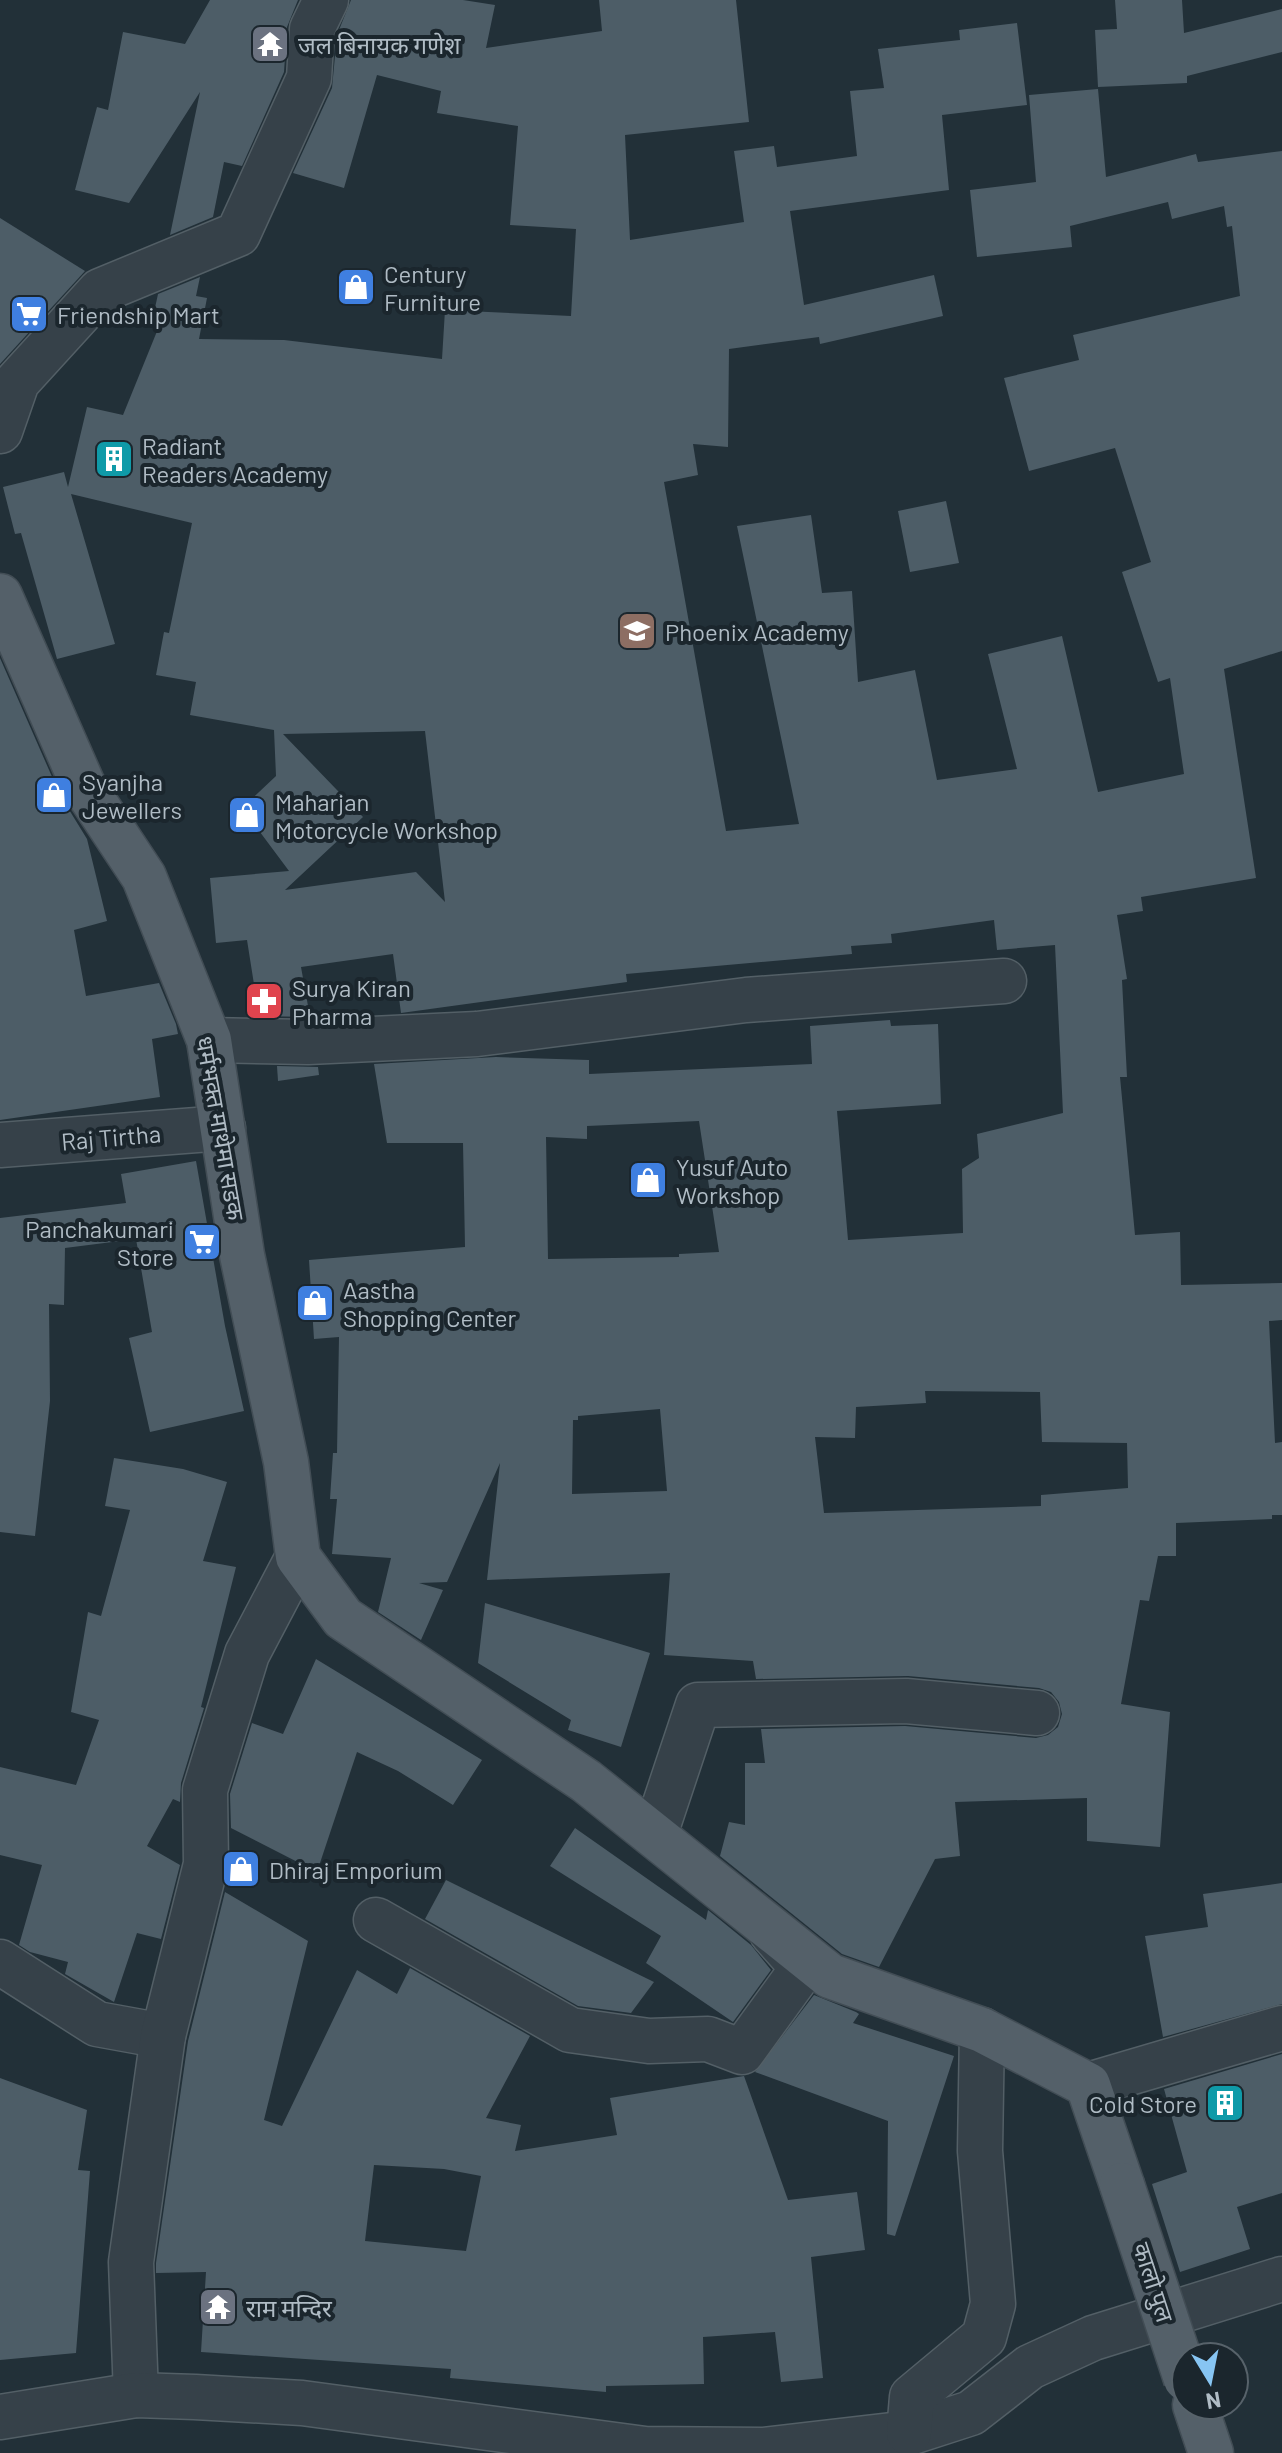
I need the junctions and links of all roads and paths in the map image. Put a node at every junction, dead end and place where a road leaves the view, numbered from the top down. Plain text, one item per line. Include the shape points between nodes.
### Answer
1 (326, 0) edge
2 (0, 431) edge
3 (0, 596) edge
4 (1004, 981) dead end
5 (209, 1040) junction
6 (223, 1128) junction
7 (0, 1145) edge
8 (298, 1557) junction
9 (1037, 1713) dead end
10 (655, 1834) junction
11 (376, 1920) dead end
12 (772, 1933) junction
13 (0, 1962) edge
14 (1282, 2028) edge
15 (982, 2030) junction
16 (163, 2036) junction
17 (1088, 2085) junction
18 (1282, 2279) edge
19 (1173, 2341) edge
20 (136, 2395) junction
21 (0, 2417) edge
22 (1200, 2421) edge
23 (909, 2433) junction
24 (1211, 2453) edge

1 - 2 street via 312,29 309,78 238,234 100,291 17,382
3 - 5 main road, धर्मभक्त माथेमा सडक via 83,785 144,877
4 - 5 street via 746,1000 477,1034 308,1042
5 - 6 main road, धर्मभक्त माथेमा सडक
6 - 7 street, Raj Tirtha
6 - 8 main road, धर्मभक्त माथेमा सडक via 242,1255 286,1462
8 - 10 main road via 343,1618 586,1781
8 - 16 street via 247,1654 205,1790 206,1864
9 - 10 street via 906,1701 698,1705
10 - 12 main road
11 - 12 street via 570,2030 649,2041 708,2039 742,2052 803,1968
12 - 15 main road via 830,1976
13 - 16 street via 97,2024
14 - 17 street
15 - 17 main road
15 - 23 street via 980,2151 993,2304 984,2337 912,2397
16 - 20 street via 131,2262
17 - 19 main road, कालो पुल, bridge
18 - 23 street via 1093,2338 1030,2367 971,2413
20 - 21 street
20 - 23 street via 302,2403 645,2449 763,2450
22 - 24 main road

